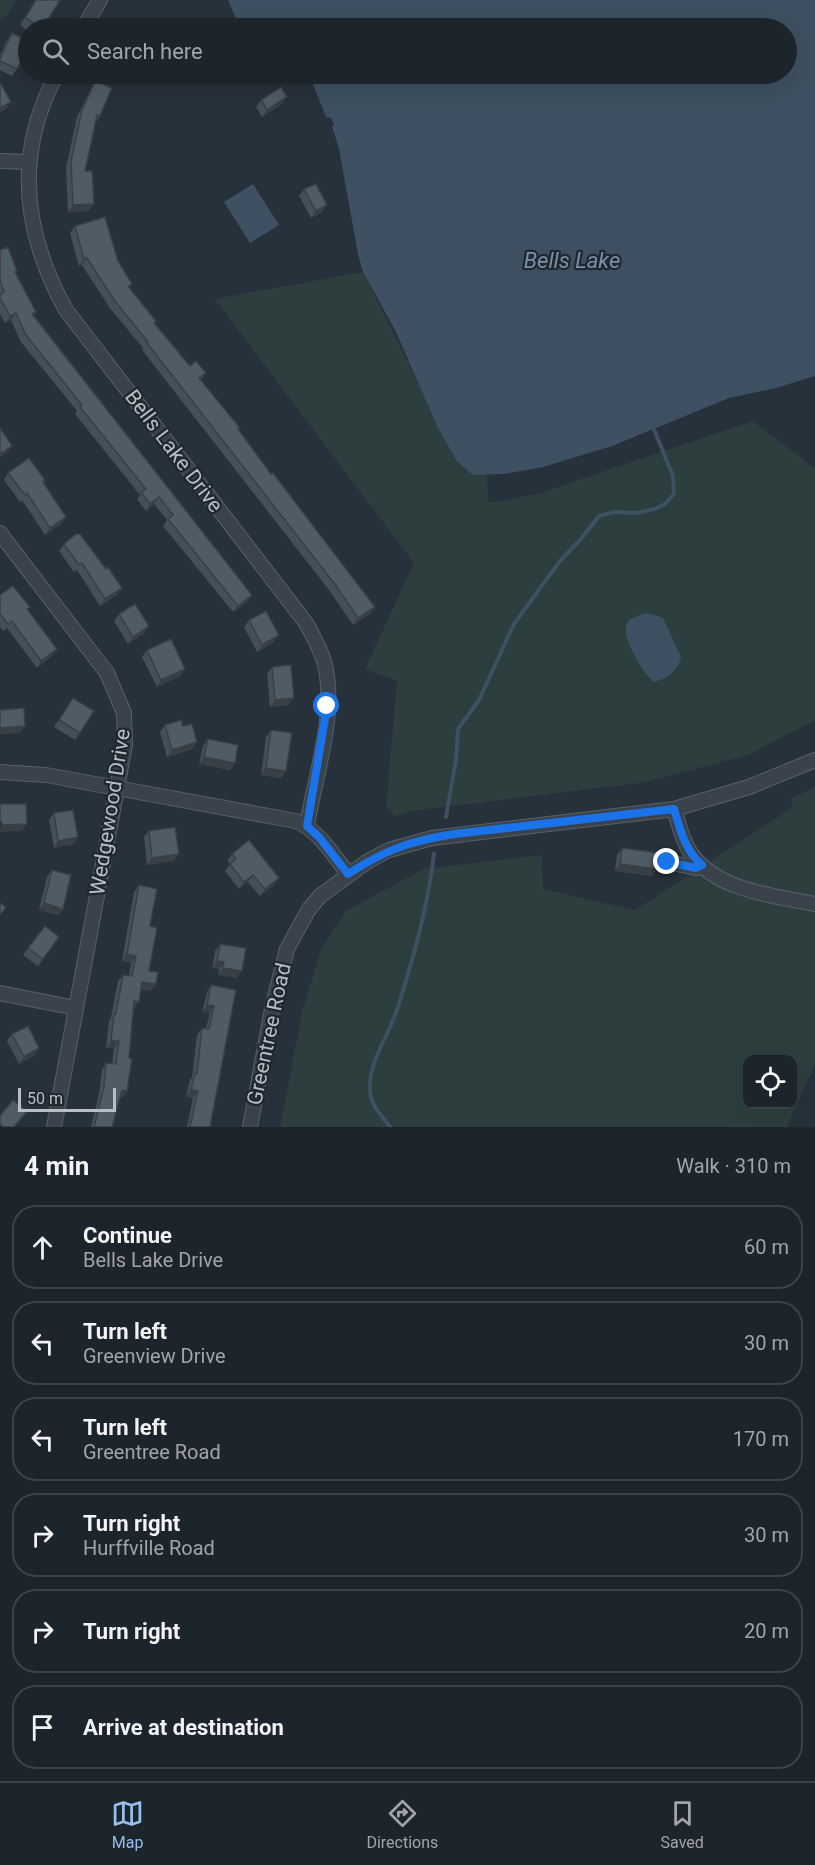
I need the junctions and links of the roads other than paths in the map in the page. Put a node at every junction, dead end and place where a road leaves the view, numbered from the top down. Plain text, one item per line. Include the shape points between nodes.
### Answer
1 (100, 0) edge
2 (89, 18) edge
3 (52, 84) edge
4 (0, 161) edge
5 (28, 162) junction
6 (0, 533) edge
7 (815, 760) edge
8 (0, 772) edge
9 (117, 788) junction
10 (674, 809) junction
11 (307, 826) junction
12 (667, 862) dead end
13 (702, 865) junction
14 (348, 874) junction
15 (815, 904) edge
16 (0, 993) edge
17 (76, 1008) junction
18 (54, 1127) edge
19 (250, 1127) edge

1 - 2 street
3 - 5 street, Bells Lake Drive via 40,110
4 - 5 street
5 - 11 street, Bells Lake Drive via 36,240 66,310 306,623 317,643 324,661 327,706
6 - 9 street, Wedgewood Drive via 114,686 125,728
7 - 10 street, Greentree Road via 749,787
8 - 9 street via 46,775
9 - 11 street
9 - 17 street, Wedgewood Drive
10 - 13 street via 687,846
10 - 14 street, Greentree Road via 425,839 389,850
11 - 14 street
12 - 13 street via 696,868
13 - 15 street via 723,880 744,888
14 - 19 street, Greentree Road via 309,909 288,949 272,1009
16 - 17 street
17 - 18 street, Wedgewood Drive

